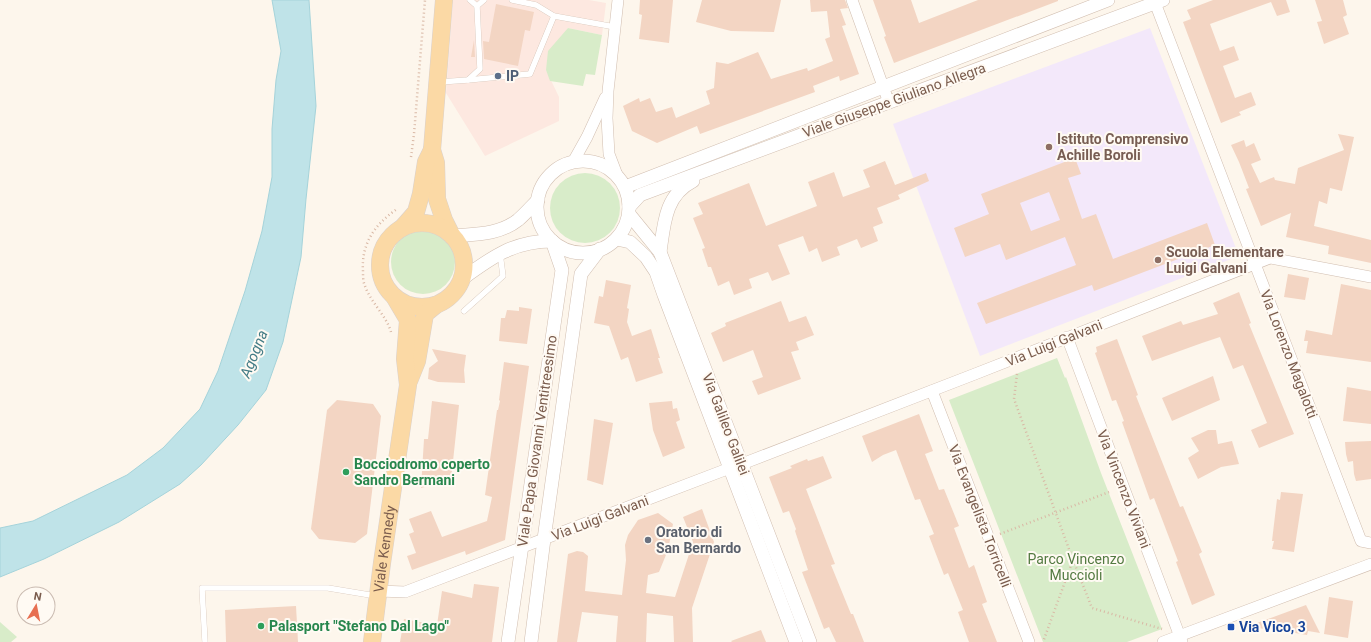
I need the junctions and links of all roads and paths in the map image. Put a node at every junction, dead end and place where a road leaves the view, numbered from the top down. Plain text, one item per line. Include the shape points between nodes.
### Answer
1 (425, 0) edge
2 (444, 0) edge
3 (470, 0) edge
4 (484, 0) edge
5 (512, 0) edge
6 (618, 0) edge
7 (852, 0) edge
8 (1108, 0) edge
9 (1157, 1) edge
10 (477, 6) junction
11 (554, 16) junction
12 (615, 27) junction
13 (468, 80) junction
14 (438, 82) junction
15 (883, 86) junction
16 (608, 92) junction
17 (889, 103) junction
18 (432, 150) junction
19 (410, 158) dead end
20 (573, 162) junction
21 (708, 170) junction
22 (617, 175) junction
23 (625, 186) junction
24 (538, 200) junction
25 (401, 204) dead end
26 (629, 210) junction
27 (402, 228) junction
28 (452, 236) junction
29 (617, 238) junction
30 (552, 241) junction
31 (600, 249) junction
32 (660, 252) junction
33 (500, 253) junction
34 (1255, 264) junction
35 (1371, 277) edge
36 (462, 279) junction
37 (395, 298) junction
38 (436, 305) junction
39 (464, 311) dead end
40 (392, 336) dead end
41 (1067, 337) junction
42 (1017, 374) dead end
43 (408, 385) junction
44 (932, 391) junction
45 (736, 466) junction
46 (1109, 492) dead end
47 (1056, 512) junction
48 (1000, 534) dead end
49 (544, 539) junction
50 (1371, 543) edge
51 (521, 548) junction
52 (1073, 560) junction
53 (1371, 564) edge
54 (378, 593) junction
55 (1164, 630) dead end
56 (1180, 639) edge
57 (205, 642) edge
58 (372, 642) edge
59 (508, 642) edge
60 (531, 642) edge
61 (796, 642) edge
62 (810, 642) edge
63 (1029, 642) edge
64 (1043, 642) edge
65 (1163, 642) edge

1 - 19 path
2 - 14 main road
3 - 10 lane
4 - 10 lane
5 - 11 lane via 536,5
6 - 12 street
7 - 15 street
8 - 15 street, Viale Giuseppe Giuliano Allegra
9 - 17 street, Viale Giuseppe Giuliano Allegra
9 - 34 street, Via Lorenzo Magalotti
10 - 13 lane via 480,68
11 - 12 lane
11 - 13 lane via 530,74
12 - 16 street
13 - 14 lane
14 - 18 main road
15 - 17 street
15 - 23 street, Viale Giuseppe Giuliano Allegra
16 - 20 street
16 - 22 street via 608,146
17 - 21 street, Viale Giuseppe Giuliano Allegra
18 - 27 main road via 426,162 416,212
18 - 28 main road via 436,163 437,199
20 - 22 street via 593,162
20 - 24 street via 563,165 551,174 542,186
21 - 26 street, Viale Giuseppe Giuliano Allegra via 640,195
21 - 32 street via 701,177 683,186 671,202
22 - 23 street
23 - 26 street
24 - 28 street via 517,221 502,230
24 - 30 street via 538,215 543,229
25 - 40 path via 378,224 368,240 362,257 364,285 389,326
26 - 29 street via 625,227
26 - 32 street, Via Galileo Galilei
27 - 28 main road via 415,224 429,224 441,228
27 - 37 main road via 391,236 380,261 381,275
28 - 36 main road via 462,253 465,266
29 - 31 street
29 - 45 street, Via Galileo Galilei via 630,242 646,257 656,272
30 - 31 street via 565,249 579,253
30 - 33 street via 535,241
30 - 51 street, Viale Papa Giovanni Ventitreesimo via 562,270
31 - 49 street, Viale Papa Giovanni Ventitreesimo via 581,274
32 - 45 street, Via Galileo Galilei
33 - 36 street
33 - 39 lane via 503,276
34 - 35 street, Via Luigi Galvani via 1270,258
34 - 41 street, Via Luigi Galvani
34 - 50 street, Via Lorenzo Magalotti via 1361,541
36 - 38 main road via 457,290
37 - 38 main road via 407,305 422,308
37 - 43 main road via 408,320
38 - 43 main road via 425,314 417,361
41 - 44 street, Via Luigi Galvani
41 - 56 street, Via Vincenzo Viviani
42 - 47 path via 1014,399
43 - 54 main road, Viale Kennedy
44 - 45 street, Via Luigi Galvani
44 - 63 street, Via Evangelista Torricelli
45 - 49 street, Via Luigi Galvani
45 - 61 street, Via Galileo Galilei
45 - 62 street, Via Galileo Galilei
46 - 47 path
47 - 48 path
47 - 52 path
49 - 51 street, Via Luigi Galvani
49 - 60 street, Viale Papa Giovanni Ventitreesimo
51 - 54 street, Via Luigi Galvani via 405,592
51 - 59 street, Viale Papa Giovanni Ventitreesimo
52 - 55 path via 1092,608
52 - 64 path
53 - 56 street
54 - 57 lane via 328,588 202,588
54 - 58 main road, Viale Kennedy
56 - 65 street

